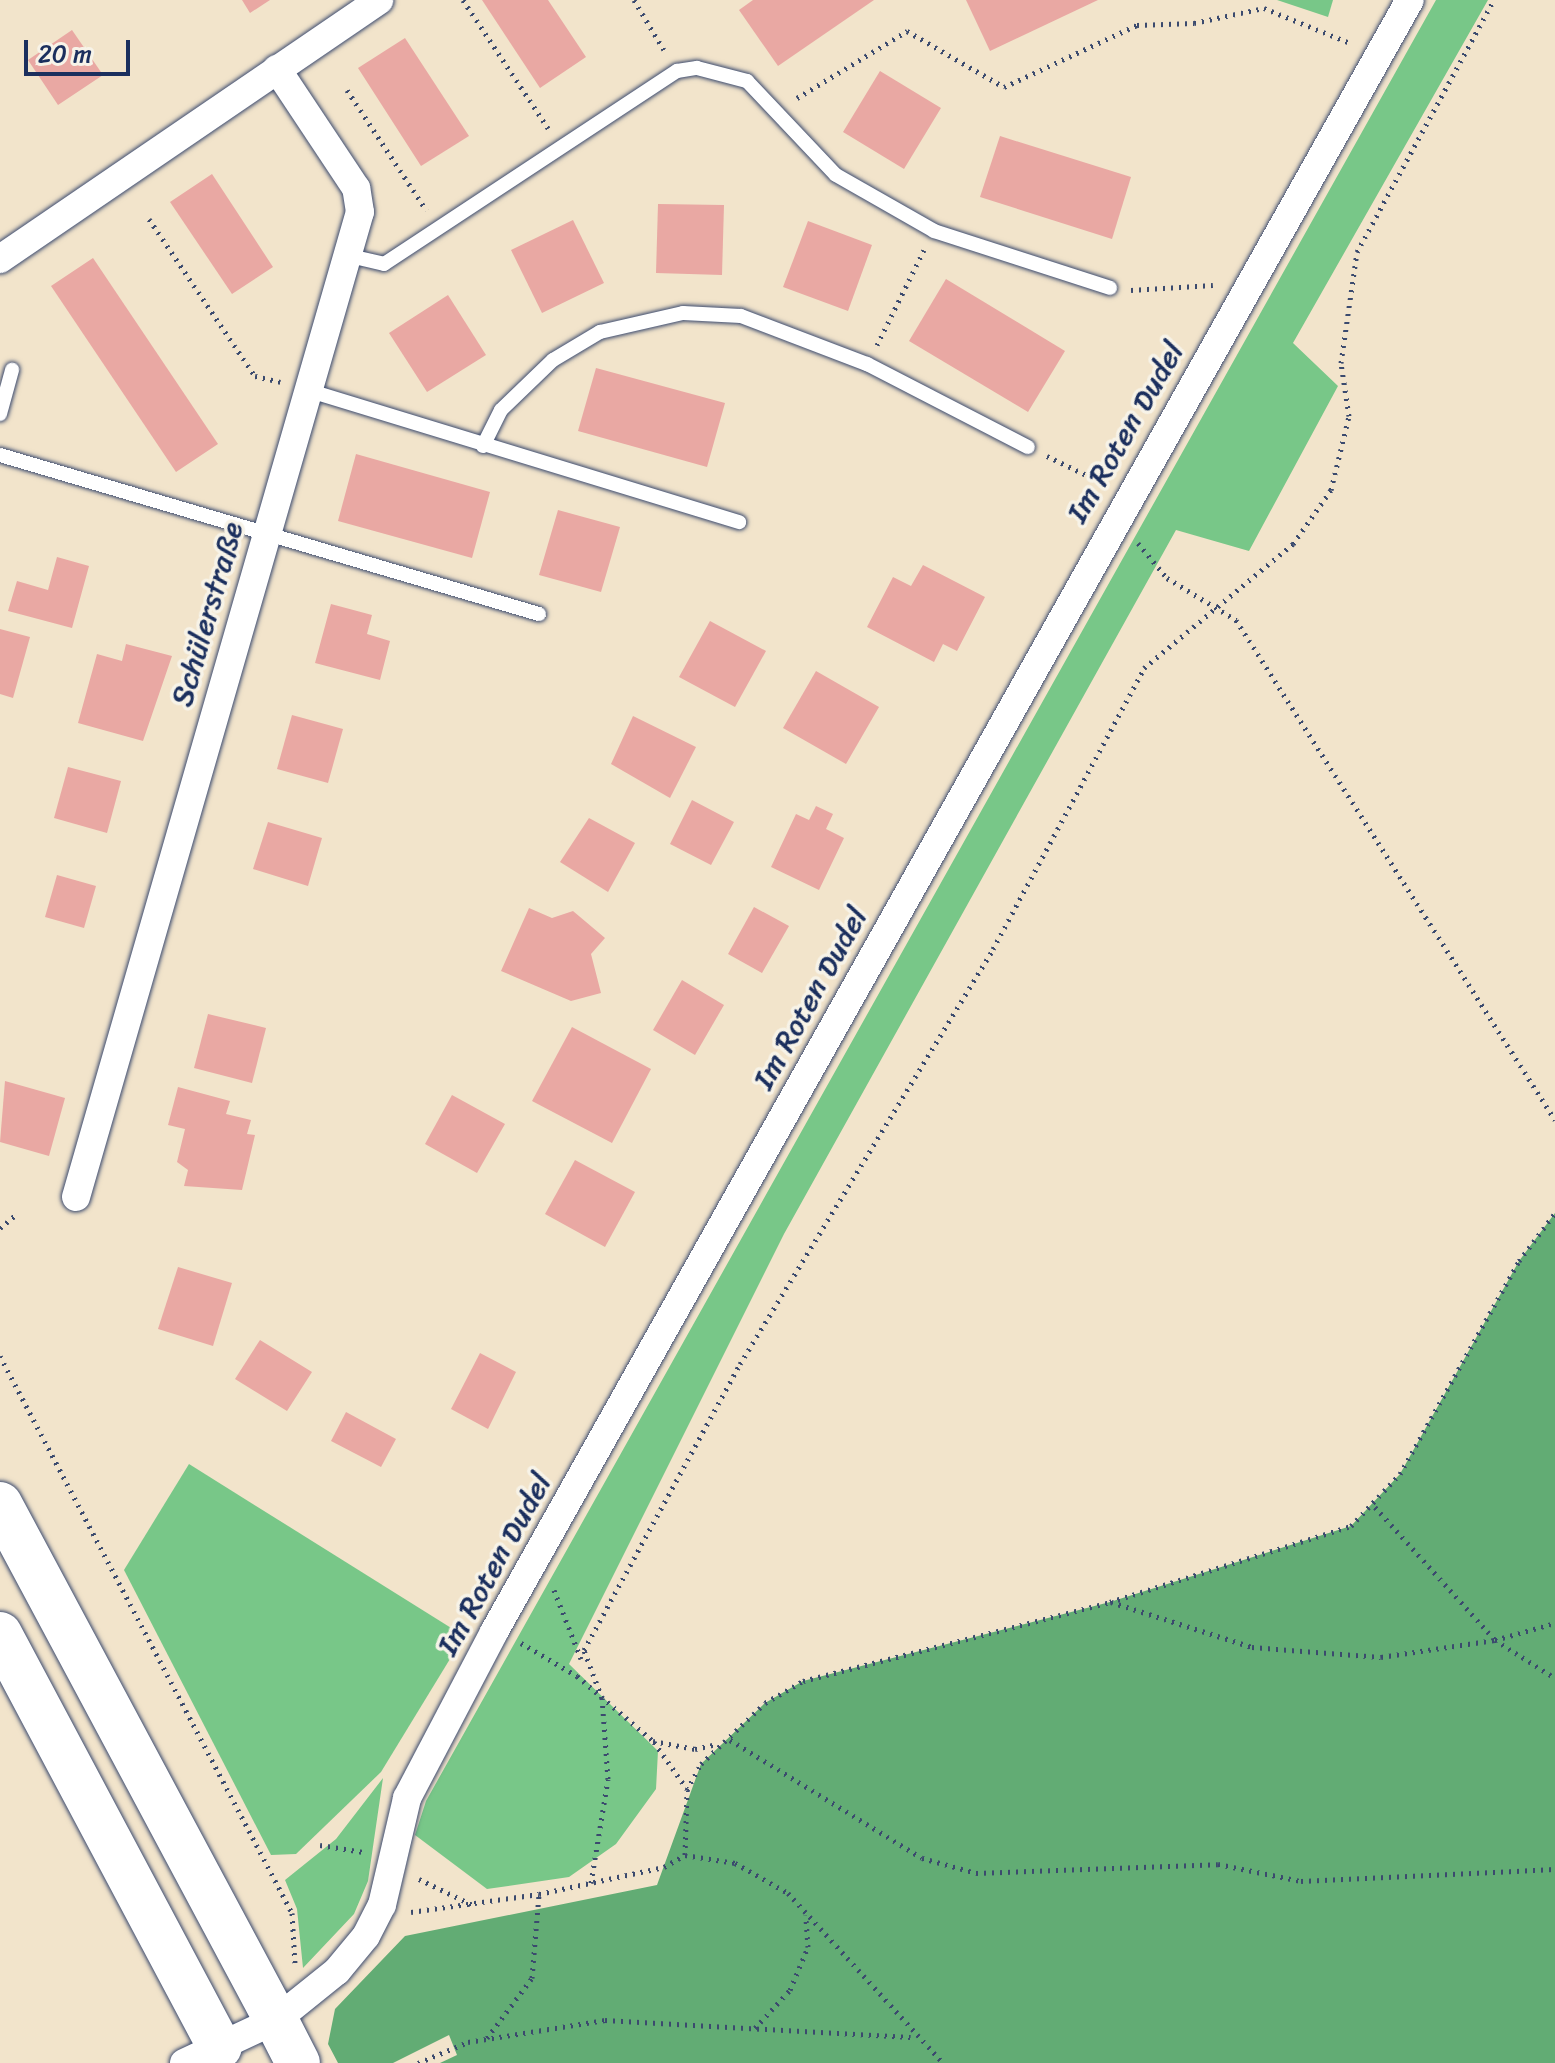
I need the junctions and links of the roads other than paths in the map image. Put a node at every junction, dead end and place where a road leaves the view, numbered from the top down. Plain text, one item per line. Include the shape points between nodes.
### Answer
1 (379, 0) edge
2 (1410, 0) edge
3 (277, 69) junction
4 (350, 256) junction
5 (0, 259) edge
6 (1110, 288) road end
7 (12, 370) dead end
8 (307, 390) junction
9 (0, 414) edge
10 (483, 446) junction
11 (1028, 447) road end
12 (0, 455) edge
13 (739, 522) dead end
14 (265, 536) junction
15 (539, 614) dead end
16 (76, 1197) dead end
17 (0, 1504) edge
18 (0, 1634) edge
19 (291, 2010) junction
20 (210, 2058) edge
21 (298, 2063) edge

1 - 3 street
2 - 19 street, Im Roten Dudel via 494,1632 407,1798 382,1905 366,1936
3 - 4 street, Schülerstraße via 356,188 360,212
3 - 5 street
4 - 6 lane via 384,264 677,71 714,70 747,81 836,175 934,231
4 - 8 street, Schülerstraße
7 - 9 lane
8 - 10 lane
8 - 14 street, Schülerstraße
10 - 11 lane via 501,410 553,360 600,332 683,313 741,316 867,364
10 - 13 lane
12 - 14 lane
14 - 15 lane
14 - 16 street, Schülerstraße
17 - 19 main road
18 - 20 main road
19 - 20 street
19 - 21 main road

